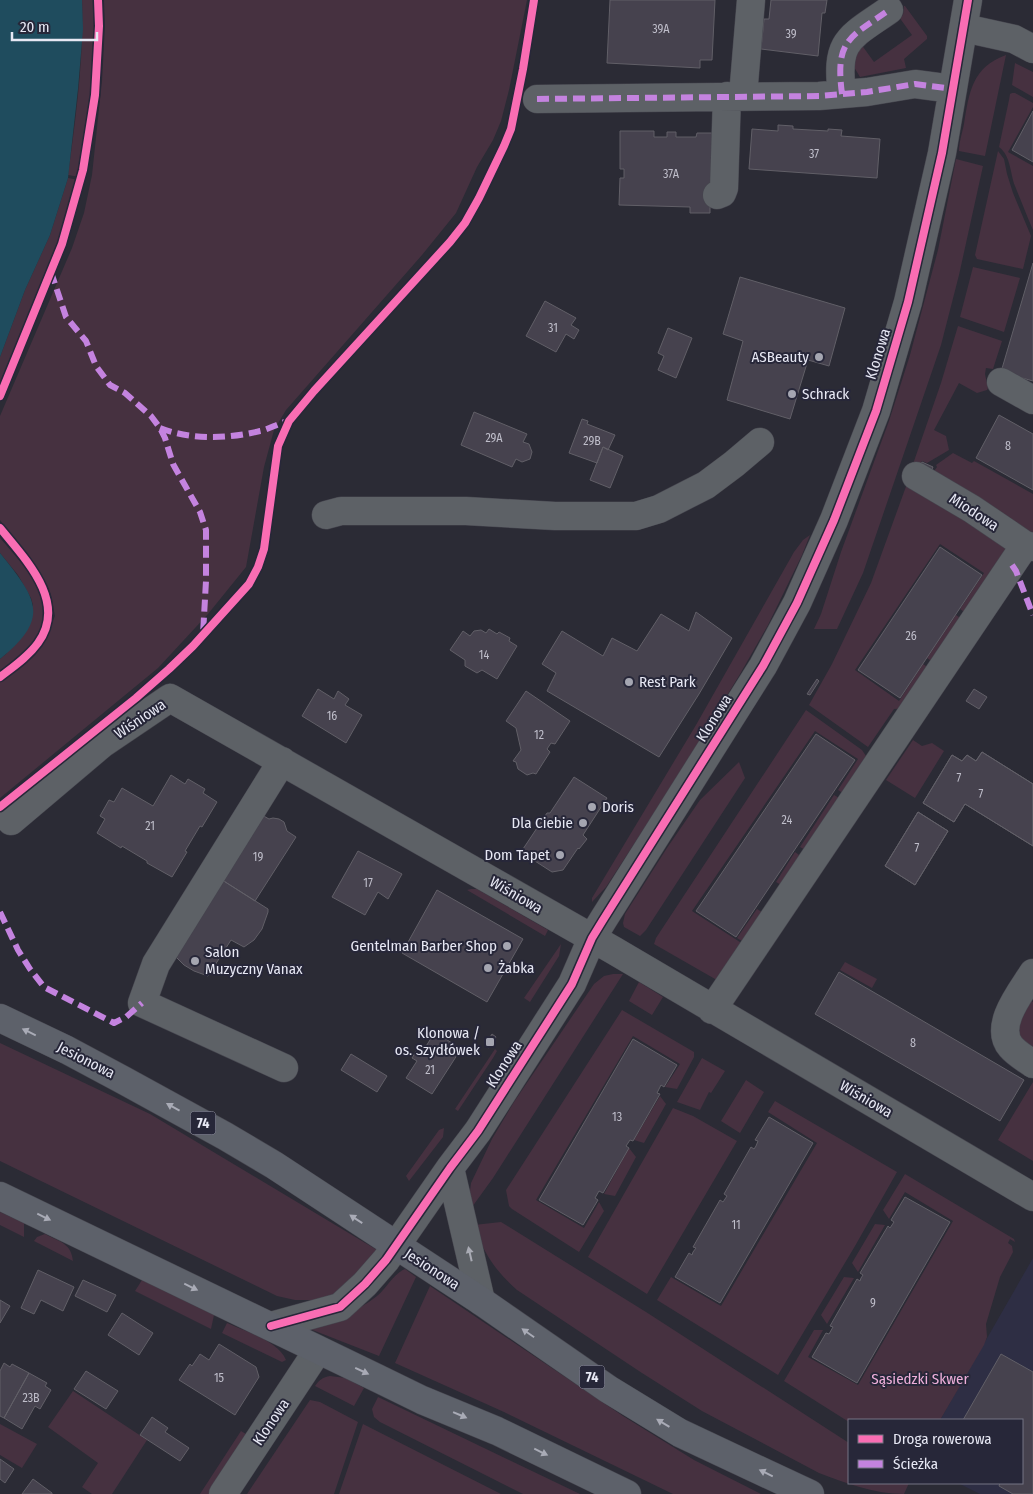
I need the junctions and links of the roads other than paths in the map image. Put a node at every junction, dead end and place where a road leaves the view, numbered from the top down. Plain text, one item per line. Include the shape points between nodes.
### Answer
1 (751, 0) edge
2 (968, 0) edge
3 (888, 10) dead end
4 (964, 28) junction
5 (1033, 49) edge
6 (953, 89) junction
7 (842, 94) junction
8 (735, 96) junction
9 (537, 99) dead end
10 (717, 195) dead end
11 (1001, 382) dead end
12 (1033, 400) edge
13 (760, 442) dead end
14 (916, 476) dead end
15 (326, 515) dead end
16 (1029, 546) edge
17 (282, 762) junction
18 (11, 821) dead end
19 (592, 938) junction
20 (1033, 974) edge
21 (712, 1010) junction
22 (0, 1018) edge
23 (1033, 1064) edge
24 (284, 1068) dead end
25 (450, 1168) junction
26 (0, 1196) edge
27 (1033, 1198) edge
28 (396, 1246) junction
29 (481, 1301) junction
30 (271, 1326) junction
31 (318, 1350) junction
32 (223, 1494) edge
33 (627, 1494) edge
34 (810, 1494) edge

1 - 8 street
2 - 4 street, Klonowa
3 - 7 street via 855,34 843,49 840,70
4 - 5 street via 1014,39
4 - 6 street, Klonowa
6 - 7 street via 915,84
6 - 19 street, Klonowa via 908,302 876,410 834,520 797,604 763,666
7 - 8 street
8 - 9 street
8 - 10 street via 724,188
11 - 12 street
13 - 15 street via 706,485 668,505 636,516 466,511 341,511
14 - 16 street, Miodowa
16 - 21 street
17 - 18 street, Wiśniowa via 170,698 102,744
17 - 19 street, Wiśniowa
17 - 24 street via 156,964 142,1003
19 - 21 street, Wiśniowa
19 - 25 street, Klonowa via 572,984 478,1131
20 - 23 street via 1012,1008 1005,1032 1012,1048
21 - 27 street, Wiśniowa
28 -> 22 main road, Jesionowa / 74 via 225,1136
25 - 28 street, Klonowa
29 -> 25 street
26 -> 30 main road
28 - 29 main road, Jesionowa / 74
28 - 30 street, Klonowa via 365,1284 340,1307
34 -> 29 main road, Jesionowa / 74 via 672,1429
30 - 31 main road
31 - 32 street, Klonowa
31 -> 33 main road

